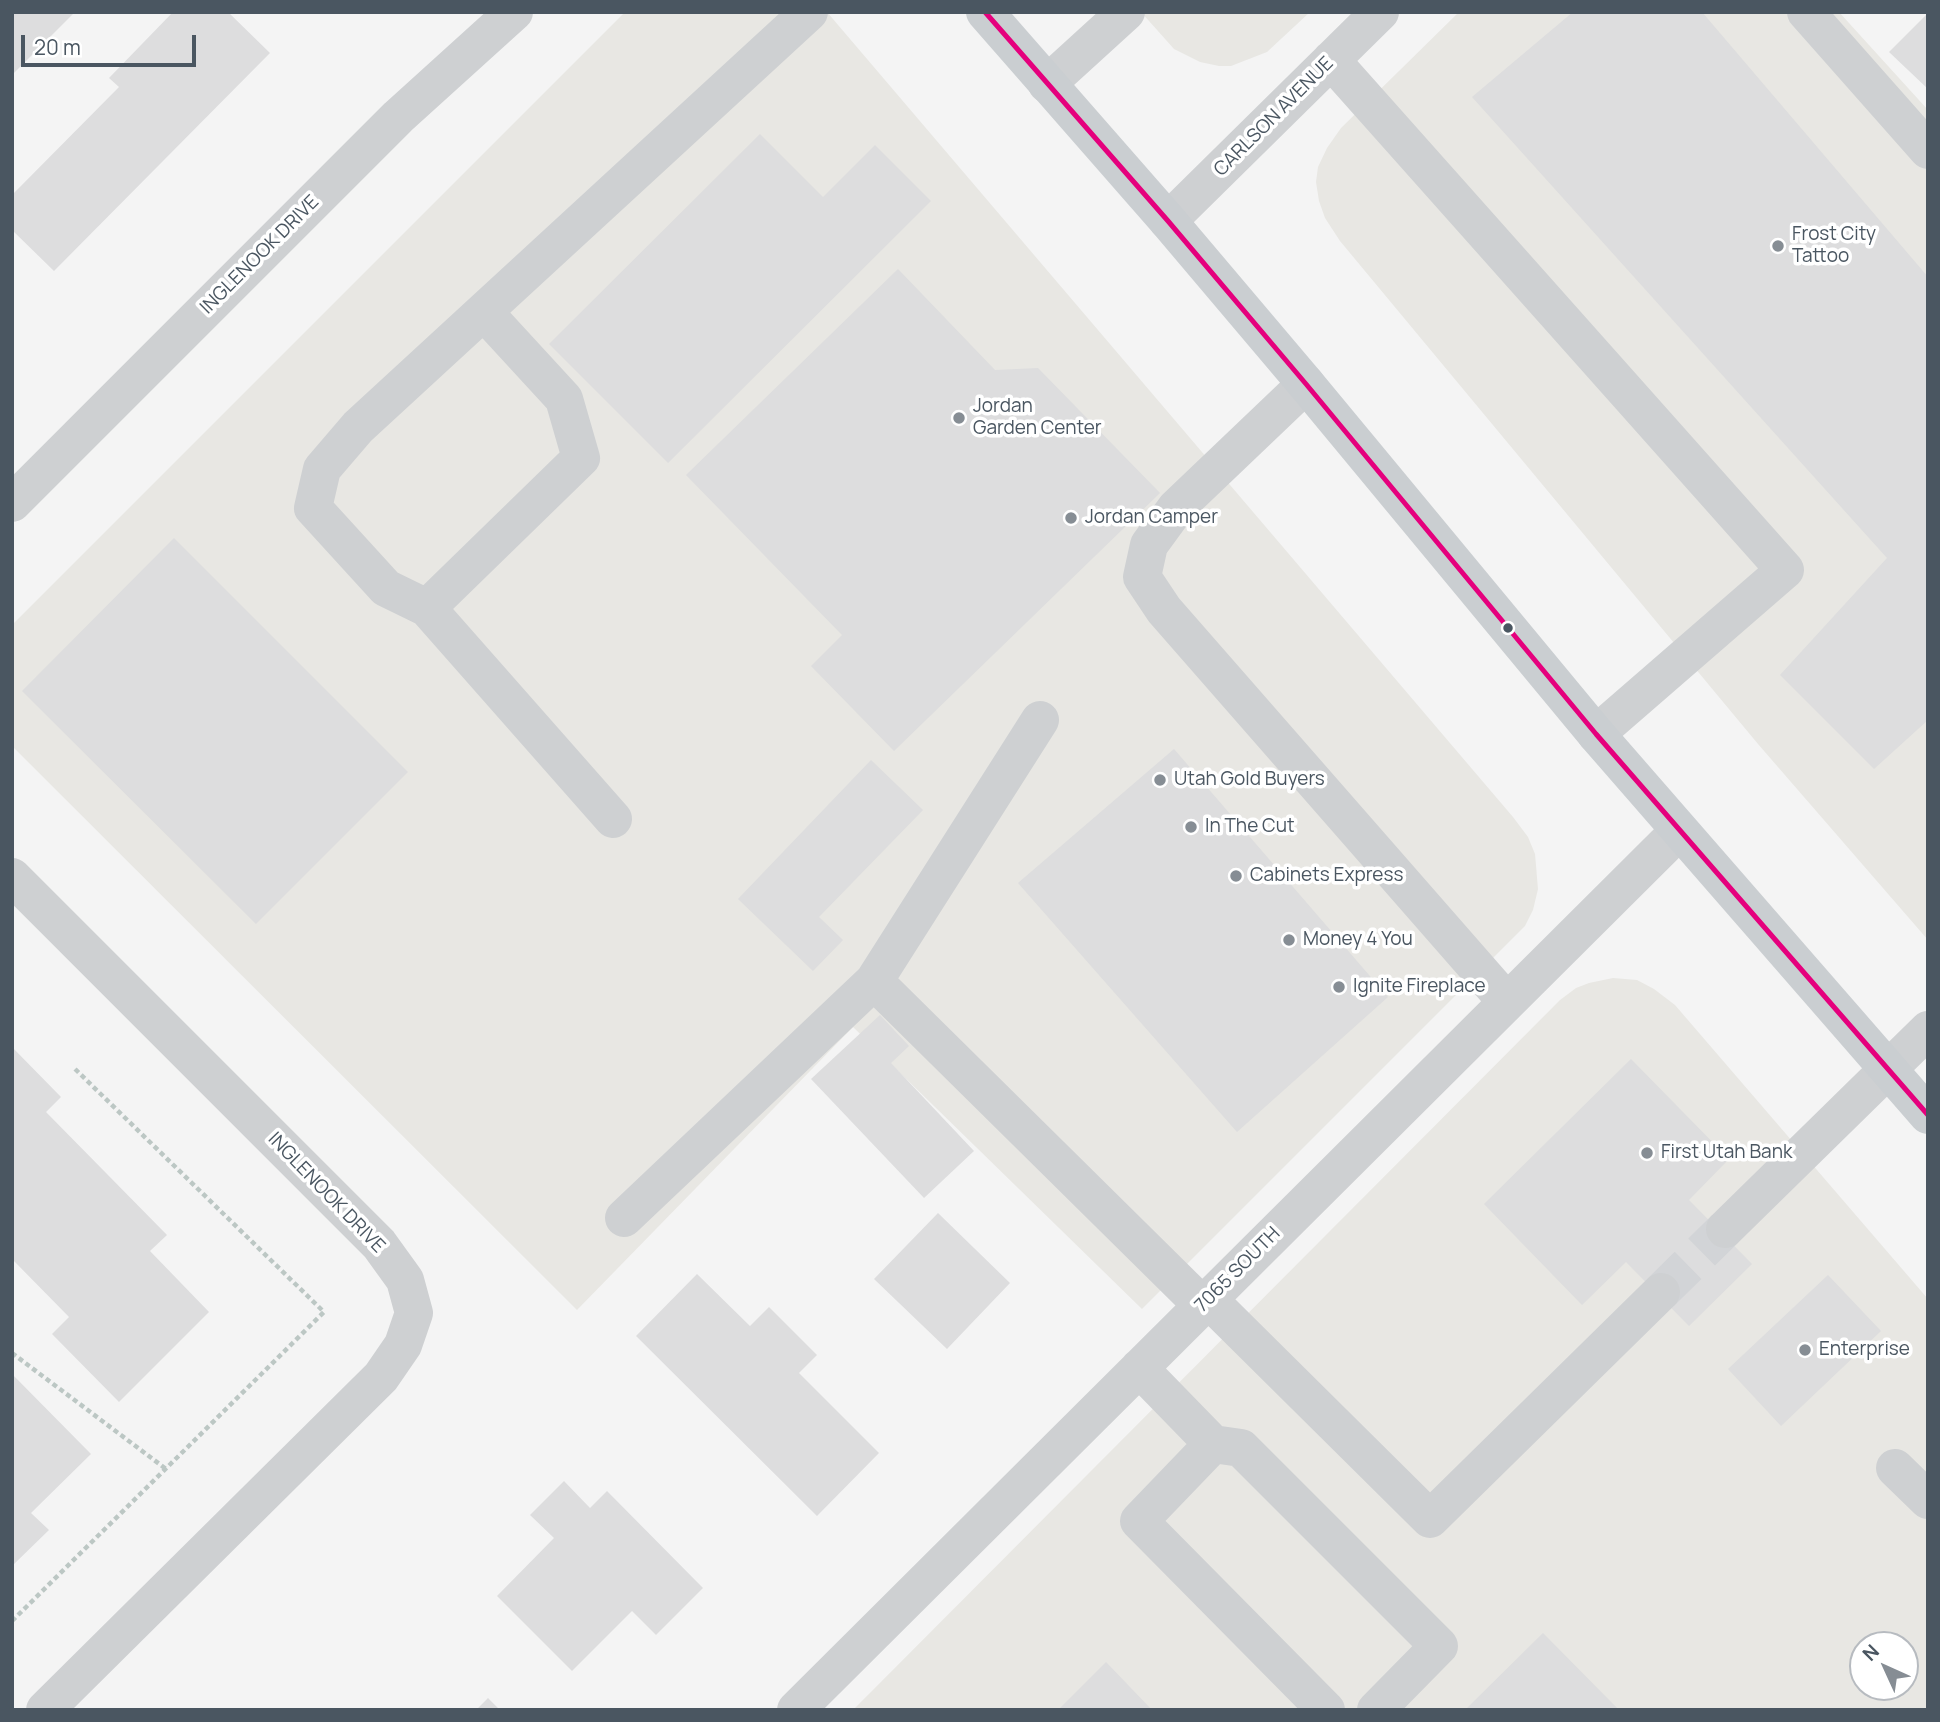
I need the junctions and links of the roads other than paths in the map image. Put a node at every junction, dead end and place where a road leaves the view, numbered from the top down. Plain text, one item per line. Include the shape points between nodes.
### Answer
1 (514, 12) edge
2 (809, 12) edge
3 (985, 12) edge
4 (1126, 12) edge
5 (1380, 12) edge
6 (1806, 12) edge
7 (1331, 60) junction
8 (1047, 84) junction
9 (1928, 150) edge
10 (1168, 221) junction
11 (484, 312) junction
12 (1306, 384) junction
13 (12, 503) edge
14 (427, 608) junction
15 (1040, 720) dead end
16 (1596, 734) junction
17 (613, 819) dead end
18 (1679, 831) junction
19 (12, 877) edge
20 (874, 981) junction
21 (1507, 1002) junction
22 (1928, 1030) edge
23 (1887, 1068) junction
24 (1928, 1115) edge
25 (624, 1218) dead end
26 (1725, 1229) tunnel mouth
27 (1661, 1292) tunnel mouth
28 (1205, 1302) junction
29 (1139, 1368) junction
30 (1213, 1444) junction
31 (1895, 1468) dead end
32 (1928, 1500) edge
33 (45, 1710) edge
34 (796, 1710) edge
35 (1326, 1710) edge
36 (1376, 1710) edge

1 - 13 street, INGLENOOK DRIVE via 398,117
2 - 11 street
3 - 8 main road
4 - 8 street
5 - 7 street, CARLSON AVENUE
6 - 9 street
7 - 10 street, CARLSON AVENUE
7 - 16 street via 1785,570
8 - 10 main road
10 - 12 main road
11 - 14 street via 564,399 580,458
11 - 14 street via 358,427 322,469 313,508 386,588
12 - 16 main road
12 - 21 street via 1176,508 1149,545 1142,577 1164,610
14 - 17 street
15 - 20 street
16 - 18 main road
18 - 21 street, 7065 SOUTH
18 - 23 main road
19 - 33 street, INGLENOOK DRIVE via 379,1244 405,1280 414,1313 403,1345 382,1377
20 - 25 street
20 - 28 street
21 - 28 street, 7065 SOUTH
22 - 23 street
23 - 24 main road
23 - 26 street
27 - 28 street via 1430,1519
28 - 29 street, 7065 SOUTH
29 - 30 street
29 - 34 street, 7065 SOUTH
30 - 35 street via 1139,1521
30 - 36 street via 1241,1448 1439,1646
31 - 32 street

